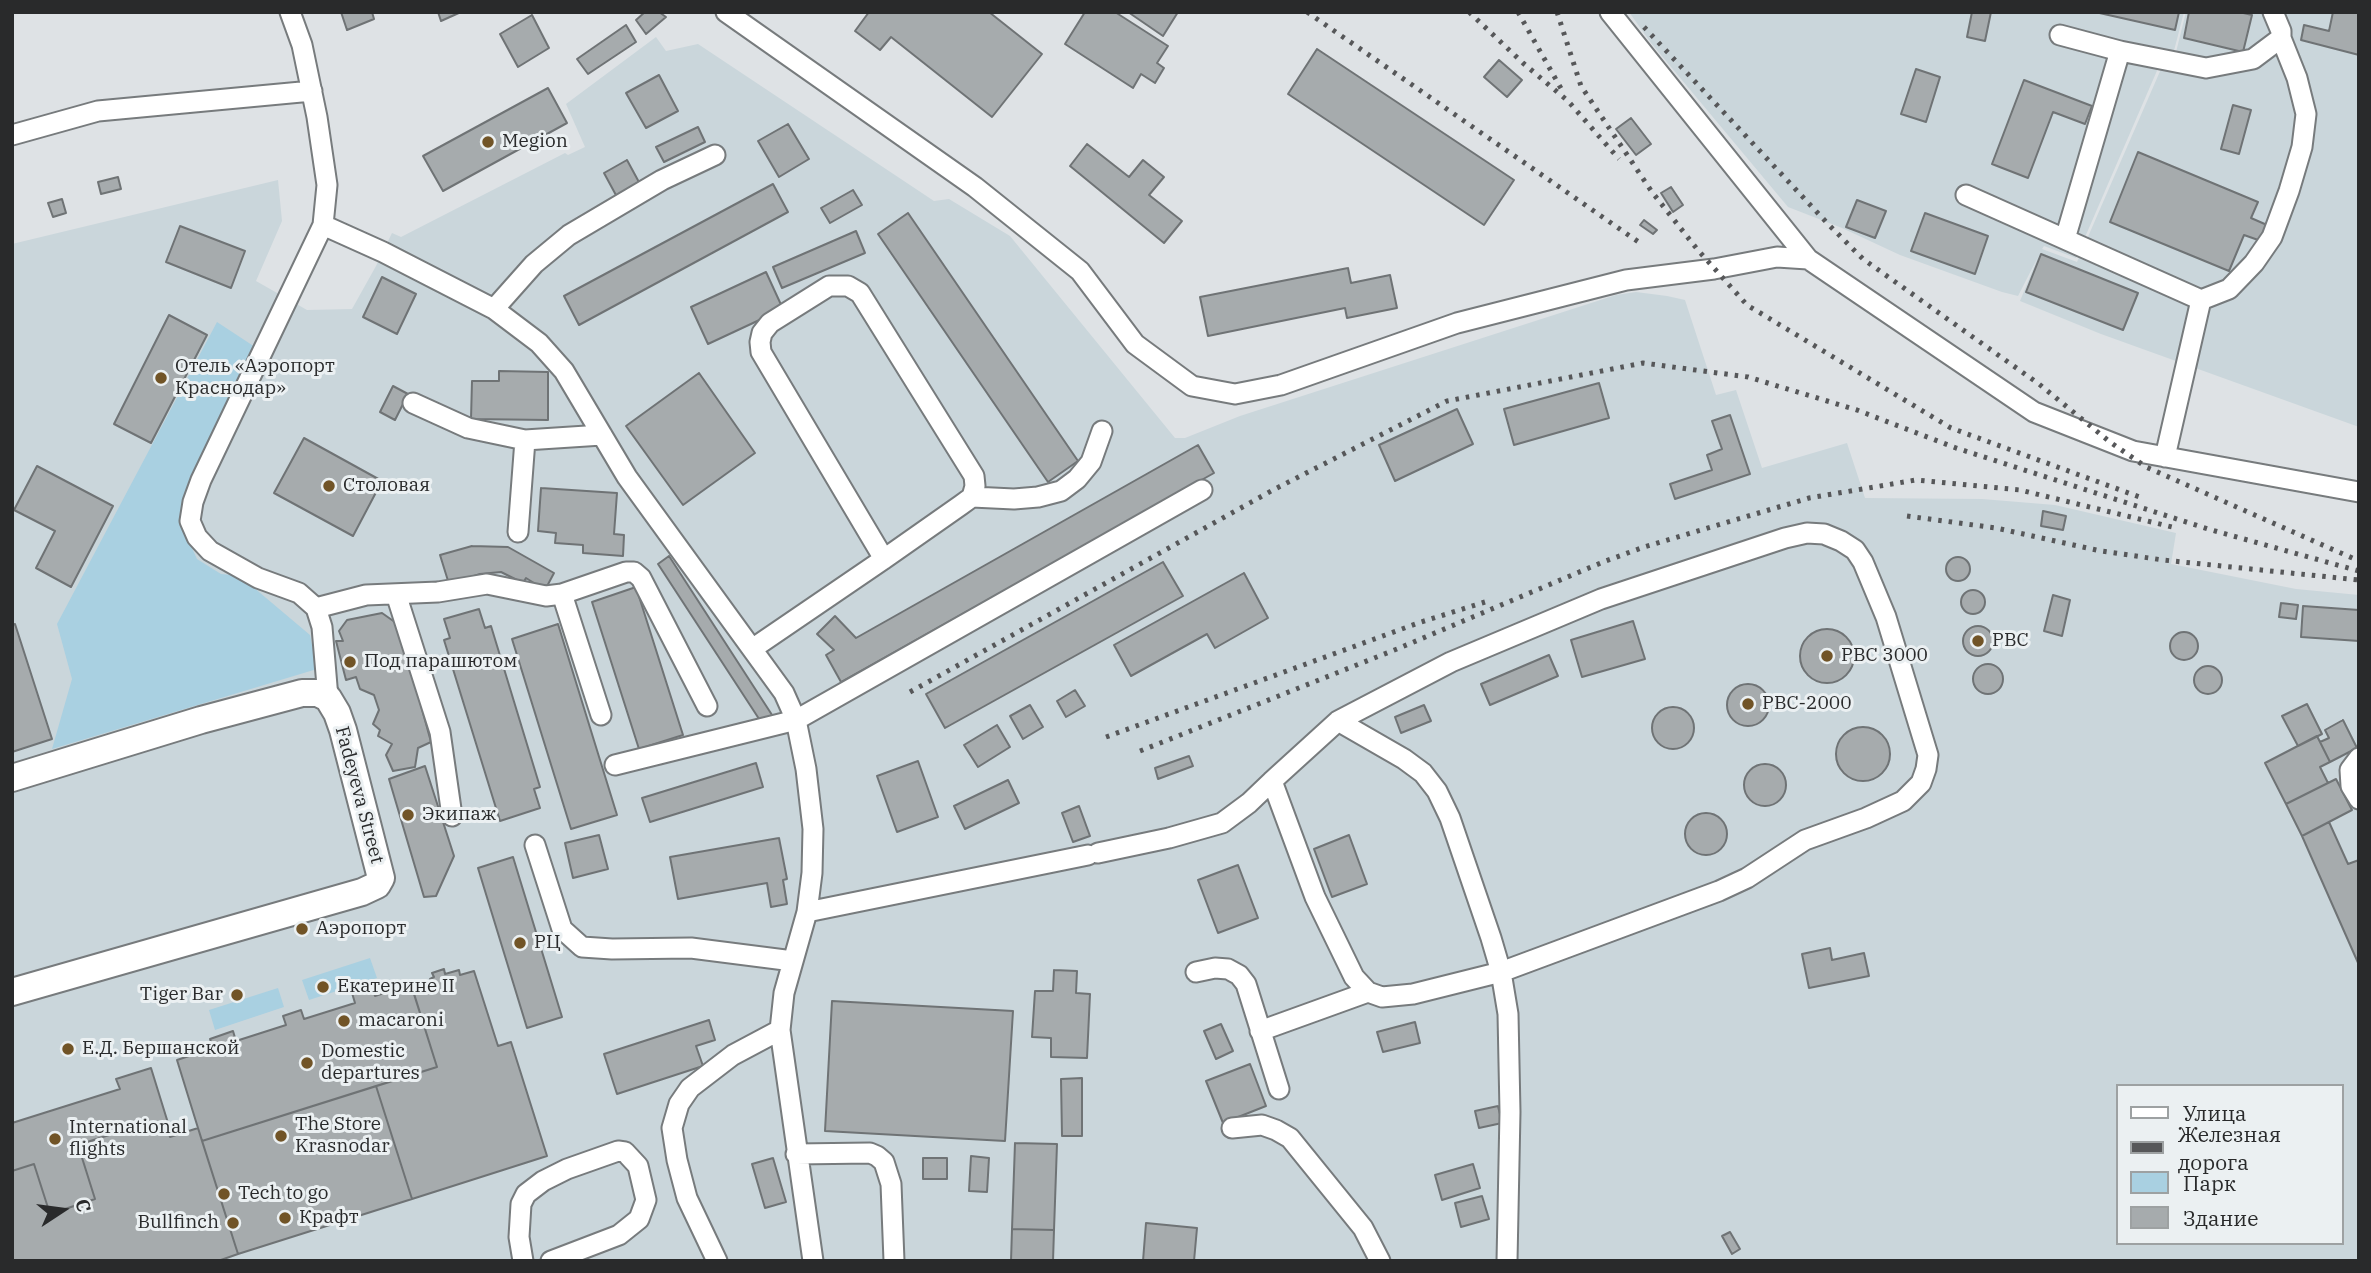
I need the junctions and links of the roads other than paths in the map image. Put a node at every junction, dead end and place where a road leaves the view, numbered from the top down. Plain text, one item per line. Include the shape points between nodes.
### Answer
1 (290, 12) edge
2 (726, 12) edge
3 (1610, 12) edge
4 (2273, 12) edge
5 (2060, 35) dead end
6 (2281, 38) junction
7 (2120, 51) junction
8 (313, 91) junction
9 (12, 135) edge
10 (715, 155) dead end
11 (1966, 195) dead end
12 (323, 225) junction
13 (2065, 239) junction
14 (1808, 259) junction
15 (2202, 300) junction
16 (494, 309) junction
17 (413, 403) dead end
18 (1102, 431) dead end
19 (602, 435) junction
20 (525, 440) junction
21 (2165, 457) junction
22 (1202, 490) dead end
23 (2359, 492) edge
24 (972, 496) junction
25 (518, 532) dead end
26 (884, 559) junction
27 (396, 594) junction
28 (562, 594) junction
29 (316, 608) junction
30 (752, 649) junction
31 (328, 698) junction
32 (707, 706) dead end
33 (601, 715) dead end
34 (796, 720) junction
35 (1338, 720) junction
36 (2359, 758) edge
37 (615, 765) dead end
38 (12, 778) edge
39 (1272, 781) junction
40 (2359, 799) edge
41 (452, 816) dead end
42 (535, 845) dead end
43 (807, 912) junction
44 (793, 961) junction
45 (1196, 972) dead end
46 (1501, 972) junction
47 (12, 992) edge
48 (1368, 992) junction
49 (780, 1031) junction
50 (1260, 1031) junction
51 (1279, 1089) dead end
52 (1232, 1128) dead end
53 (796, 1154) junction
54 (523, 1261) edge
55 (551, 1261) edge
56 (717, 1261) edge
57 (813, 1261) edge
58 (894, 1261) edge
59 (1380, 1261) edge
60 (1507, 1261) edge

1 - 8 street
2 - 14 street via 975,187 1080,271 1135,344 1192,386 1235,394 1269,387 1457,323 1626,280 1777,257
3 - 14 street
4 - 6 street
5 - 7 street
6 - 7 street via 2253,59 2206,68
6 - 15 street via 2306,114 2289,191 2272,237 2254,263 2229,289
7 - 13 street
8 - 9 street via 98,111
8 - 12 street via 327,185
10 - 16 street via 652,185 569,235 534,264
11 - 13 street
12 - 16 street
12 - 29 street via 201,480 190,521 211,551 258,578 299,593
13 - 15 street
14 - 21 street via 2034,412 2133,451
15 - 21 street
16 - 19 street via 539,343 564,371
17 - 20 street via 468,428
18 - 24 street via 1091,461 1061,491 1038,498
19 - 20 street
19 - 30 street
20 - 25 street
21 - 23 street
22 - 34 street
24 - 26 street
24 - 26 street via 974,476 860,293 848,286 829,286 770,323 762,333 761,352
26 - 30 street
27 - 28 street via 438,593 487,584 546,596
27 - 29 street via 366,595
27 - 41 street via 440,732
28 - 32 street via 634,572
28 - 33 street
29 - 31 street
30 - 34 street via 784,693
31 - 38 main road via 302,693
31 - 47 main road, Fadeyeva Street via 343,730 380,870 377,885
34 - 37 street
34 - 43 street via 813,830
35 - 39 street
35 - 46 street via 1404,759 1437,791 1455,830
35 - 46 street via 1451,662 1601,598 1785,538 1824,534 1854,550 1863,562 1886,617 1924,736 1928,755 1921,783 1903,801 1805,840 1719,891
36 - 40 street via 2350,770 2351,786
39 - 43 street via 1222,823 1169,838
39 - 48 street via 1315,897 1354,977
42 - 44 street via 562,929 582,947 691,948
43 - 44 street
44 - 49 street
45 - 50 street via 1215,968 1239,975
46 - 48 street via 1413,994 1382,997
46 - 60 street via 1508,1014 1510,1081
48 - 50 street
49 - 53 street
49 - 56 street via 733,1055 690,1088 672,1128 687,1198
50 - 51 street
52 - 59 street via 1262,1125 1290,1138 1363,1228
53 - 57 street
53 - 58 street via 870,1153 884,1162 891,1184
54 - 55 street via 521,1204 526,1194 567,1169 625,1152 638,1166 646,1200 639,1219 619,1235

